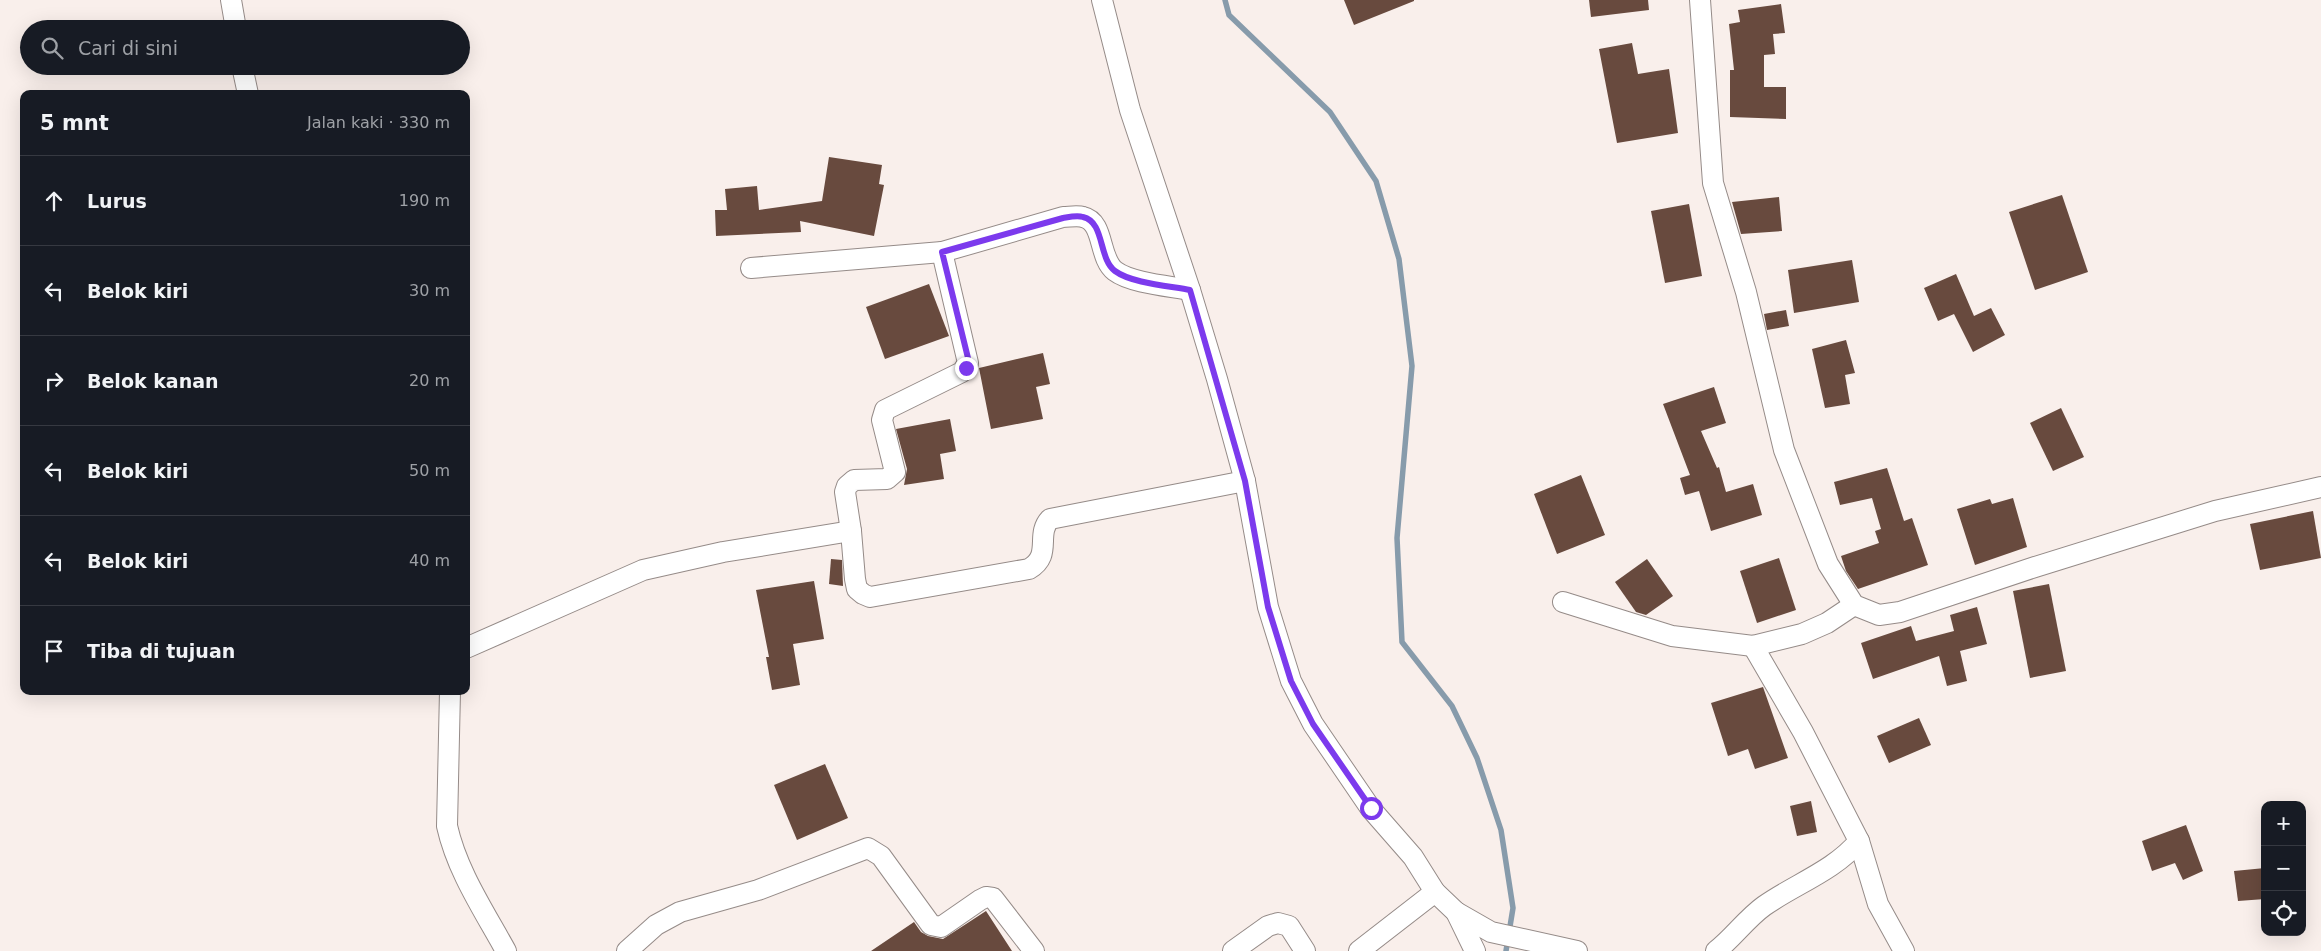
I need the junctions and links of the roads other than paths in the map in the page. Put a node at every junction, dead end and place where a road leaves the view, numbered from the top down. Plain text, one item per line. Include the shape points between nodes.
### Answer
1 (231, 0) edge
2 (1102, 0) edge
3 (1700, 0) edge
4 (234, 20) edge
5 (244, 75) edge
6 (247, 90) edge
7 (942, 252) junction
8 (751, 268) dead end
9 (1190, 290) junction
10 (1245, 481) junction
11 (2321, 487) edge
12 (851, 531) junction
13 (1563, 602) dead end
14 (1854, 605) junction
15 (470, 646) edge
16 (1753, 646) junction
17 (450, 695) edge
18 (1859, 841) junction
19 (1435, 892) junction
20 (1456, 912) junction
21 (1568, 948) edge
22 (506, 951) edge
23 (626, 951) edge
24 (1034, 951) edge
25 (1233, 951) edge
26 (1305, 951) edge
27 (1359, 951) edge
28 (1476, 951) edge
29 (1716, 951) edge
30 (1904, 951) edge

1 - 4 street
2 - 9 street via 1130,110
3 - 14 street via 1713,183 1746,292 1784,450 1828,564
5 - 6 street
7 - 8 street
7 - 9 street via 1063,218 1083,217 1095,224 1112,270 1124,277
7 - 12 street via 968,363 962,372 885,410 882,420 895,472 887,479 854,480 847,486 845,492
9 - 10 street
10 - 12 street via 1054,517 1044,528 1043,555 1029,569 870,597 857,588
10 - 19 street via 1268,607 1291,681 1313,724 1371,808 1414,857
11 - 14 street via 2215,511 1900,612 1879,615
12 - 15 street via 723,552 643,570
13 - 16 street via 1672,636
14 - 16 street via 1802,634
16 - 18 street via 1803,732
17 - 22 street via 447,826 459,864
18 - 29 street via 1850,853 1832,866 1764,906
18 - 30 street via 1878,904
19 - 20 street
19 - 27 street
20 - 21 street via 1491,932
20 - 28 street
23 - 24 street via 656,925 680,912 758,890 868,848 882,856 931,925 941,927 980,900 993,898
25 - 26 street via 1268,926 1278,923 1289,926

